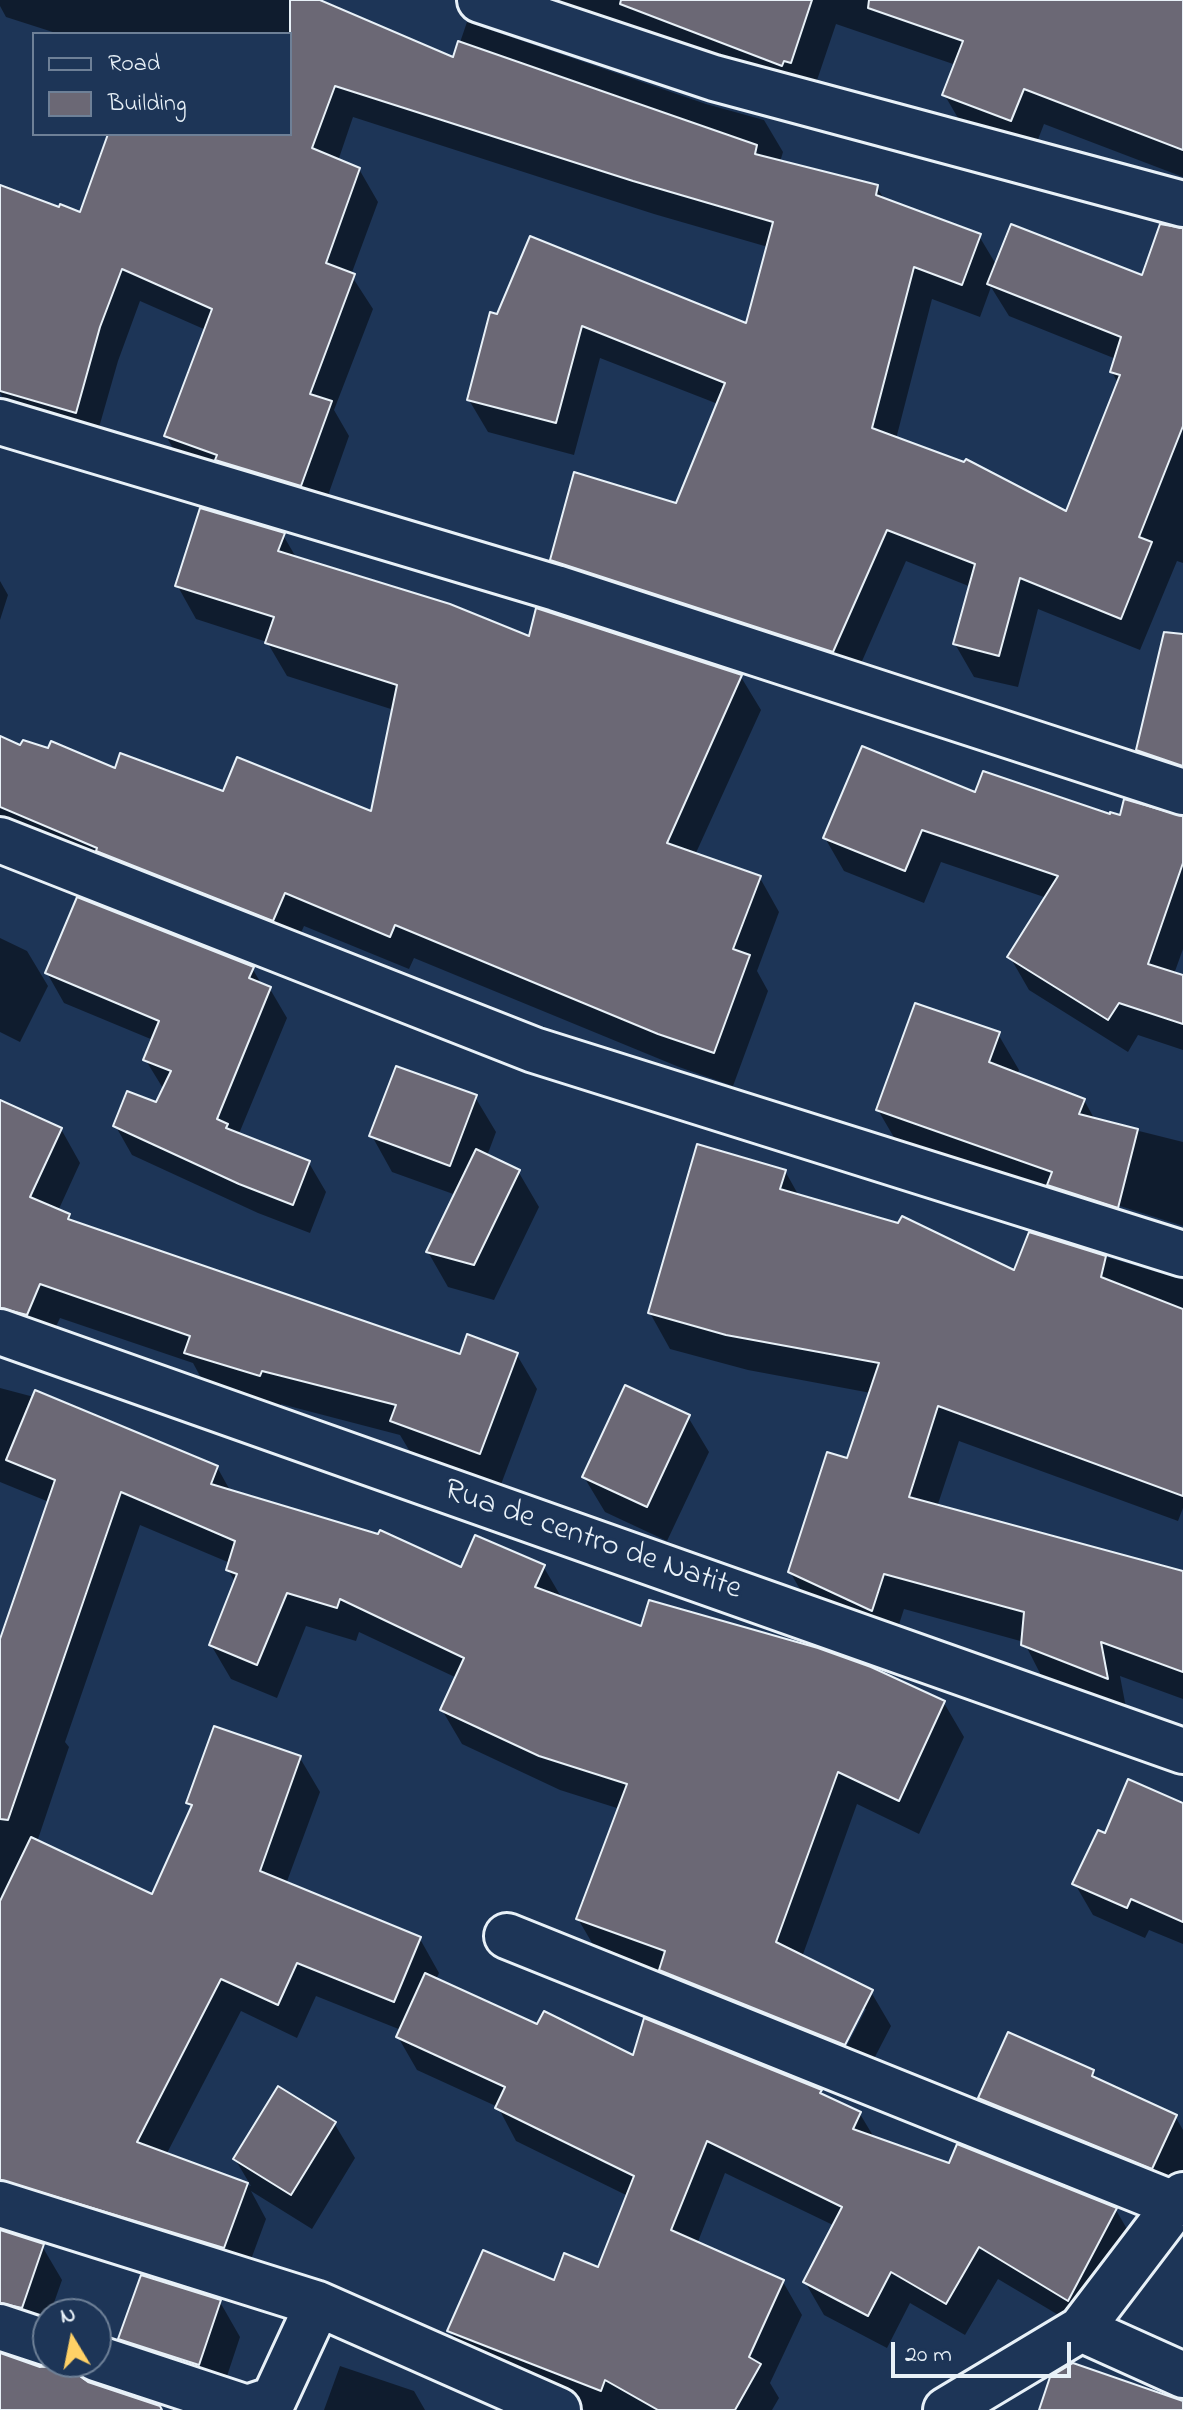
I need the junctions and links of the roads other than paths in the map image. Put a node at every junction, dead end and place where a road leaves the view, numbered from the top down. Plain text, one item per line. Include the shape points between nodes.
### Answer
1 (480, 0) edge
2 (1183, 204) edge
3 (0, 422) edge
4 (1183, 792) edge
5 (0, 840) edge
6 (1183, 1254) edge
7 (0, 1332) edge
8 (1183, 1751) edge
9 (507, 1936) dead end
10 (1179, 2200) edge
11 (0, 2204) edge
12 (318, 2304) junction
13 (0, 2327) edge
14 (1081, 2329) junction
15 (32, 2338) edge
16 (112, 2363) edge
17 (1183, 2375) edge
18 (558, 2410) edge
19 (946, 2410) edge

1 - 2 street via 714,78
3 - 4 street via 556,588
5 - 6 street via 534,1050
7 - 8 street, Rua de centro de Natite
9 - 10 street
10 - 14 street
11 - 12 street
12 - 16 street via 274,2399 247,2408
12 - 18 street
13 - 15 street
14 - 17 street
14 - 19 street

